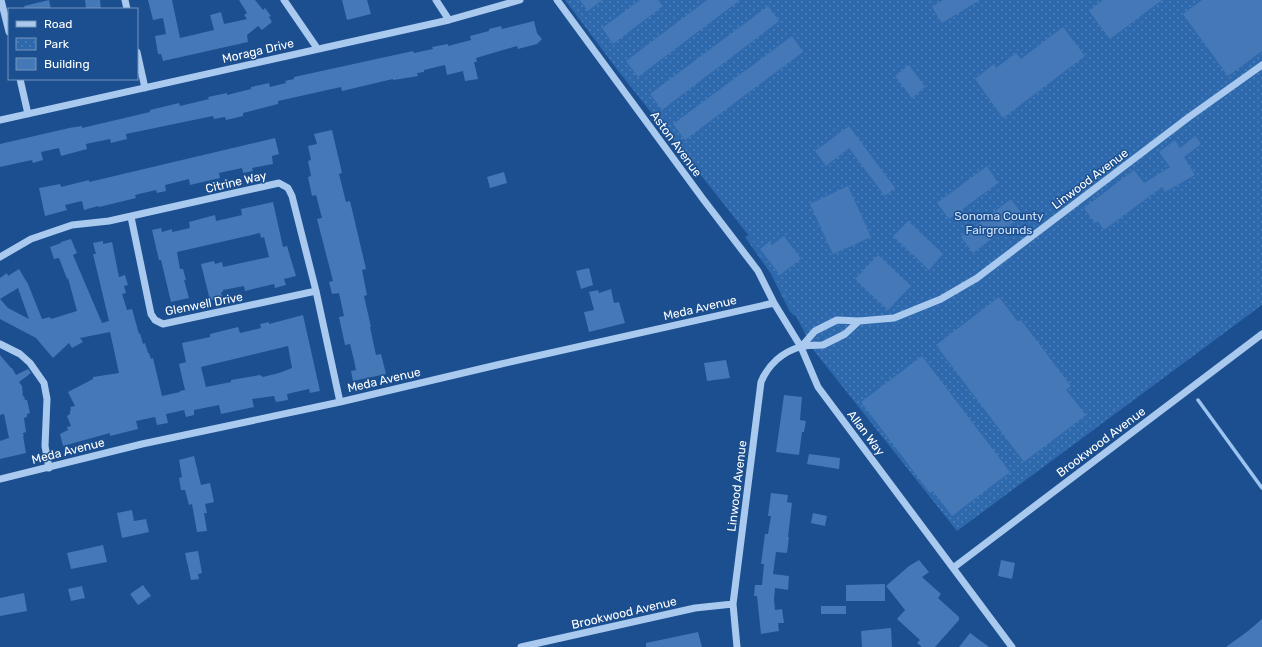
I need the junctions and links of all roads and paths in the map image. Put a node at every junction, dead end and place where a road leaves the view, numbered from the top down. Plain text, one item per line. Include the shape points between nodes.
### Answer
1 (1, 0) edge
2 (284, 0) edge
3 (436, 0) edge
4 (520, 0) edge
5 (557, 0) edge
6 (449, 20) junction
7 (8, 28) edge
8 (317, 48) junction
9 (138, 56) edge
10 (1262, 65) edge
11 (20, 80) edge
12 (145, 88) junction
13 (28, 114) junction
14 (0, 120) edge
15 (131, 217) junction
16 (0, 257) edge
17 (316, 291) junction
18 (774, 303) junction
19 (859, 320) junction
20 (1262, 334) edge
21 (0, 344) edge
22 (800, 347) junction
23 (340, 402) junction
24 (49, 468) junction
25 (0, 479) edge
26 (953, 568) junction
27 (733, 604) junction
28 (521, 647) edge
29 (737, 647) edge
30 (1012, 647) edge

1 - 7 street
2 - 8 street
3 - 6 street
4 - 6 street, Moraga Drive
5 - 18 street, Aston Avenue via 758,272
6 - 8 street, Moraga Drive
8 - 12 street, Moraga Drive
9 - 12 street
10 - 19 street, Linwood Avenue via 1189,117 977,278 907,314 894,318
11 - 13 street
12 - 13 street, Moraga Drive
13 - 14 street, Moraga Drive
15 - 16 street, Citrine Way via 72,225 31,240
15 - 17 street, Citrine Way via 279,183 288,188 292,196
15 - 17 street, Glenwell Drive via 151,314 154,320 163,324
17 - 23 street, Citrine Way
18 - 22 street, Allan Way
18 - 23 street, Meda Avenue
19 - 22 street, Linwood Avenue via 845,334 823,345
19 - 22 street, Linwood Avenue via 837,320 815,331
20 - 26 street, Brookwood Avenue
21 - 24 street via 20,354 44,383 47,399 45,446
22 - 26 street, Allan Way via 818,387
22 - 27 street, Linwood Avenue via 771,364 762,382
23 - 24 street, Meda Avenue via 149,442
24 - 25 street, Meda Avenue
26 - 30 street, Allan Way
27 - 28 street, Brookwood Avenue via 695,608
27 - 29 street, Linwood Avenue

